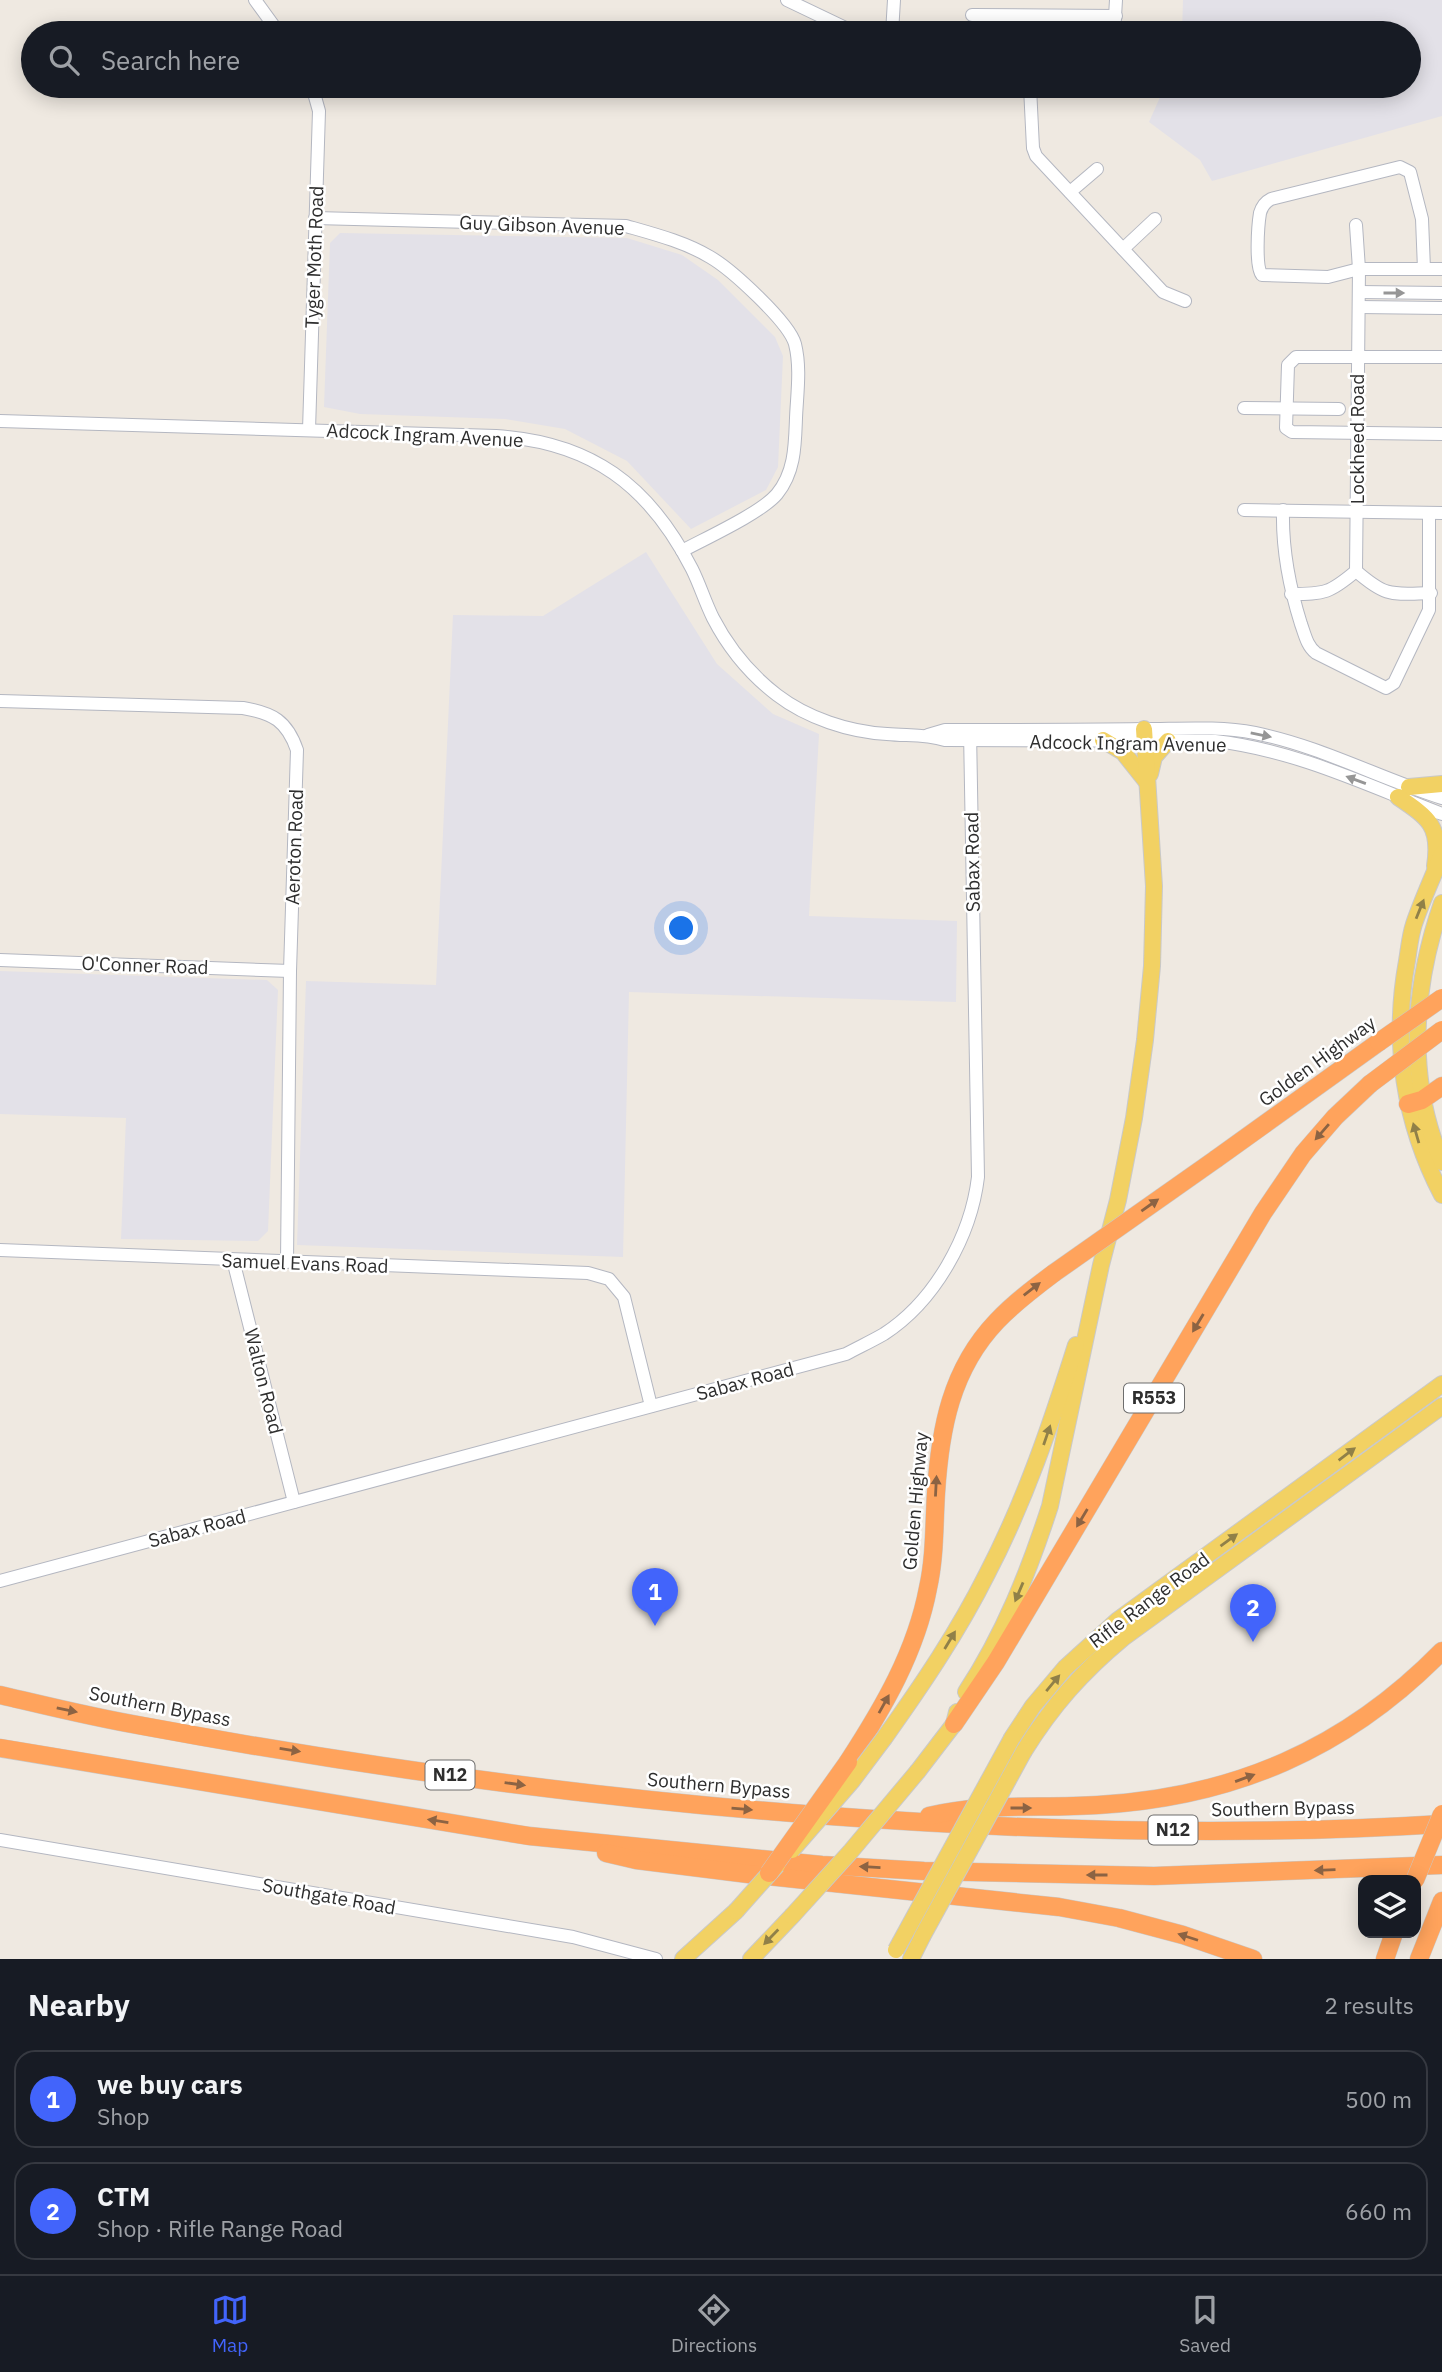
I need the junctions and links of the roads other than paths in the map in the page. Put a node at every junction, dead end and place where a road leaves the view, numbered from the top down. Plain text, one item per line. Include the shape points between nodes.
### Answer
1 (255, 0) edge
2 (894, 0) edge
3 (1116, 0) edge
4 (793, 1) edge
5 (972, 15) dead end
6 (1116, 16) junction
7 (270, 21) edge
8 (832, 21) edge
9 (893, 21) edge
10 (1115, 21) edge
11 (315, 98) edge
12 (1031, 98) edge
13 (1097, 169) dead end
14 (1070, 192) junction
15 (315, 218) junction
16 (1156, 219) dead end
17 (1356, 225) dead end
18 (1123, 249) junction
19 (1359, 269) junction
20 (1424, 269) junction
21 (1442, 269) edge
22 (1359, 292) junction
23 (1428, 293) junction
24 (1442, 293) edge
25 (1185, 300) dead end
26 (1359, 307) junction
27 (1428, 308) junction
28 (1442, 308) edge
29 (1358, 357) junction
30 (1442, 357) edge
31 (1244, 408) dead end
32 (1286, 408) junction
33 (1339, 409) dead end
34 (0, 421) edge
35 (309, 430) junction
36 (1356, 434) junction
37 (1442, 434) edge
38 (1244, 510) dead end
39 (1283, 510) junction
40 (1357, 510) junction
41 (1435, 513) edge
42 (682, 551) junction
43 (1356, 571) junction
44 (1431, 593) junction
45 (1291, 594) junction
46 (0, 701) edge
47 (970, 736) junction
48 (1144, 736) junction
49 (1103, 740) junction
50 (1168, 741) junction
51 (1148, 783) junction
52 (1442, 784) edge
53 (1404, 792) junction
54 (1442, 798) edge
55 (1442, 814) edge
56 (1442, 854) edge
57 (1434, 875) junction
58 (1442, 902) edge
59 (0, 960) edge
60 (290, 971) junction
61 (1442, 998) edge
62 (1442, 1030) edge
63 (1442, 1086) edge
64 (1415, 1102) junction
65 (1442, 1162) edge
66 (1442, 1195) edge
67 (0, 1250) edge
68 (233, 1260) junction
69 (287, 1262) junction
70 (1101, 1265) junction
71 (1442, 1384) edge
72 (651, 1406) junction
73 (1442, 1406) edge
74 (295, 1502) junction
75 (0, 1581) edge
76 (1442, 1651) edge
77 (0, 1695) edge
78 (954, 1724) junction
79 (0, 1748) edge
80 (1442, 1814) edge
81 (905, 1822) junction
82 (1442, 1824) edge
83 (529, 1836) junction
84 (0, 1840) edge
85 (1442, 1864) edge
86 (769, 1873) junction
87 (1417, 1875) edge
88 (1442, 1901) edge
89 (1392, 1938) edge
90 (894, 1954) edge
91 (656, 1959) edge
92 (683, 1959) edge
93 (751, 1959) edge
94 (911, 1959) edge
95 (1253, 1959) edge
96 (1385, 1959) edge
97 (1419, 1959) edge

1 - 7 street
2 - 9 street
3 - 6 street
4 - 8 street
5 - 6 street
6 - 10 street
11 - 15 street, Tyger Moth Road via 319,111
12 - 14 street via 1034,152
13 - 14 street
14 - 18 street
15 - 35 street, Tyger Moth Road
15 - 42 street, Guy Gibson Avenue via 626,226 712,258 766,305 787,326 795,342 798,366 790,472 772,500
16 - 18 street
17 - 19 street, Lockheed Road
18 - 25 street via 1163,292
19 - 20 street
19 - 20 street via 1328,277 1260,274 1260,213 1266,202 1404,168 1410,172 1422,219
19 - 22 street, Lockheed Road
20 - 21 street
22 -> 23 street
22 - 26 street, Lockheed Road
23 - 24 street
23 - 27 street
26 - 27 street
26 - 29 street, Lockheed Road
27 - 28 street
29 - 30 street
29 - 32 street via 1292,359
29 - 36 street, Lockheed Road
31 - 32 street
32 - 33 street
32 - 36 street via 1289,432
34 - 35 street, Adcock Ingram Avenue
35 - 42 street, Adcock Ingram Avenue via 506,437 561,447 595,461 640,494 672,531
36 - 37 street
36 - 40 street, Lockheed Road
38 - 39 street
39 - 40 street
39 - 45 street via 1284,563
40 - 41 street
40 - 43 street, Lockheed Road
41 - 44 street
42 - 47 street, Adcock Ingram Avenue via 722,634 779,696 837,725 886,734 928,735 945,730
43 - 44 street via 1383,592
43 - 45 street via 1326,592
44 - 45 street via 1429,610 1411,651 1394,684 1386,688 1311,650
46 - 60 street, Aeroton Road via 243,708 272,715 291,732 297,750
47 - 48 street, Adcock Ingram Avenue
47 - 49 street, Adcock Ingram Avenue
47 - 72 street, Sabax Road via 978,1177 969,1220 957,1248 913,1309 886,1333 846,1354
48 - 49 street, Adcock Ingram Avenue
48 - 50 street, Adcock Ingram Avenue
48 - 51 main road
48 -> 53 street, Adcock Ingram Avenue via 1215,729 1252,732 1327,753
49 - 51 main road via 1123,752
50 - 51 main road via 1154,757
53 -> 50 street, Adcock Ingram Avenue via 1249,745
51 - 70 main road via 1154,887 1149,1003 1134,1118
52 - 53 main road
53 - 54 street, Adcock Ingram Avenue
53 - 55 street, Adcock Ingram Avenue
53 - 57 main road via 1432,825 1438,846
56 - 57 main road
64 -> 57 main road via 1401,1052 1401,1016 1413,926
58 - 64 main road via 1430,938 1418,1009
59 - 60 street, O'Conner Road
60 - 69 street, Aeroton Road
86 -> 61 highway, Golden Highway, bridge via 848,1762 898,1677 928,1590 939,1446 954,1387 978,1344 998,1319 1054,1272
62 -> 78 highway, R553, bridge via 1370,1084 1303,1154
63 - 64 highway
64 - 65 main road
66 -> 64 main road via 1415,1134
67 - 68 street, Samuel Evans Road
68 - 69 street, Samuel Evans Road
68 - 74 street, Walton Road
69 - 72 street, Samuel Evans Road via 588,1273 609,1279 624,1297
70 -> 78 main road via 1050,1506 1033,1561
86 -> 70 main road, bridge via 805,1837 885,1737 944,1651 1001,1546 1045,1440
90 -> 71 main road, Rifle Range Road, bridge via 1012,1738 1065,1668 1118,1620
72 - 74 street, Sabax Road
73 - 94 main road, Rifle Range Road, bridge via 1084,1671 1024,1751
74 - 75 street, Sabax Road
81 -> 76 highway via 962,1810 1143,1801 1233,1783 1341,1734 1416,1678
77 -> 81 highway, Southern Bypass / N12 via 141,1726 407,1769 671,1802
78 -> 93 main road, R553, bridge via 851,1851
83 -> 79 highway
80 - 87 highway, bridge
81 - 82 highway, Southern Bypass / N12 via 1254,1832
85 -> 83 highway via 1154,1876 1037,1874 822,1865
95 -> 83 highway via 1092,1912 636,1860
84 - 91 street, Southgate Road via 573,1937
86 - 92 main road, Golden Highway, bridge via 736,1911
88 - 97 highway
89 - 96 highway

